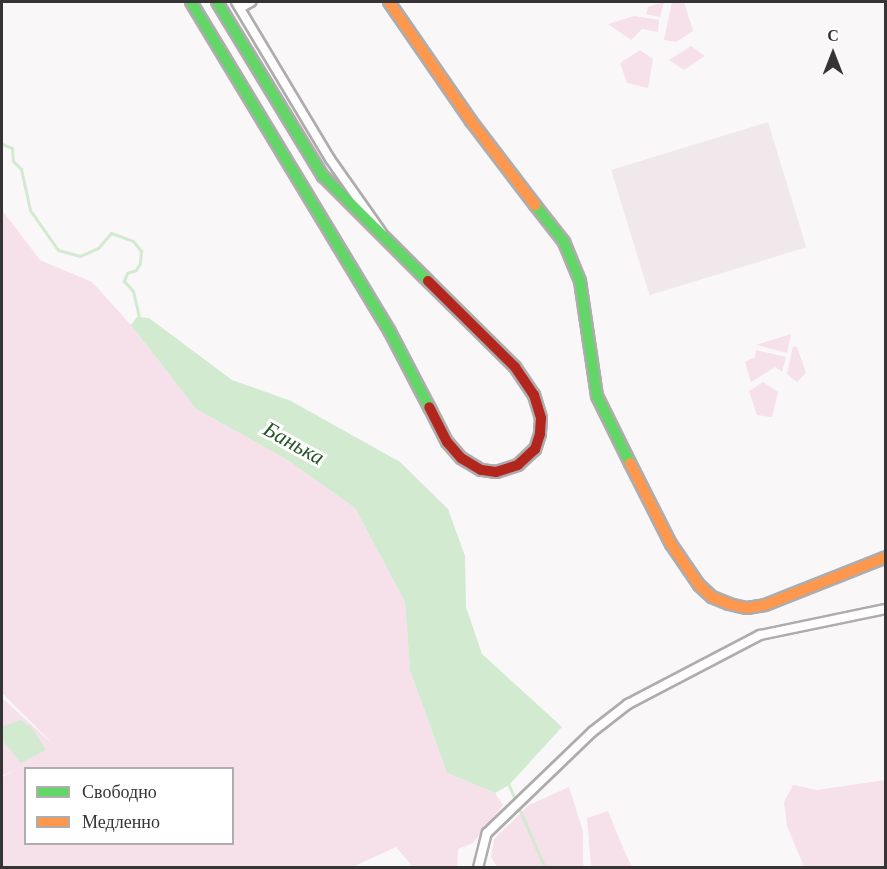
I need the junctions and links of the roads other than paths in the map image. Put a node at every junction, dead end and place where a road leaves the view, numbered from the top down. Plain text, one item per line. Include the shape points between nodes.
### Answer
1 (191, 2) edge
2 (217, 2) edge
3 (251, 2) edge
4 (389, 2) edge
5 (238, 5) edge
6 (395, 250) junction
7 (885, 557) edge
8 (885, 609) edge
9 (478, 867) edge

1 - 6 street via 390,332 447,442 460,458 481,470 496,472 518,465 535,448 540,434 541,418 534,395 515,367 479,329
2 - 6 street via 323,176
3 - 5 street
4 - 7 street via 471,121 564,242 580,281 597,396 672,544 699,585 712,597 747,608 765,605
5 - 6 street via 330,159
8 - 9 street via 760,635 628,704 592,732 487,833

